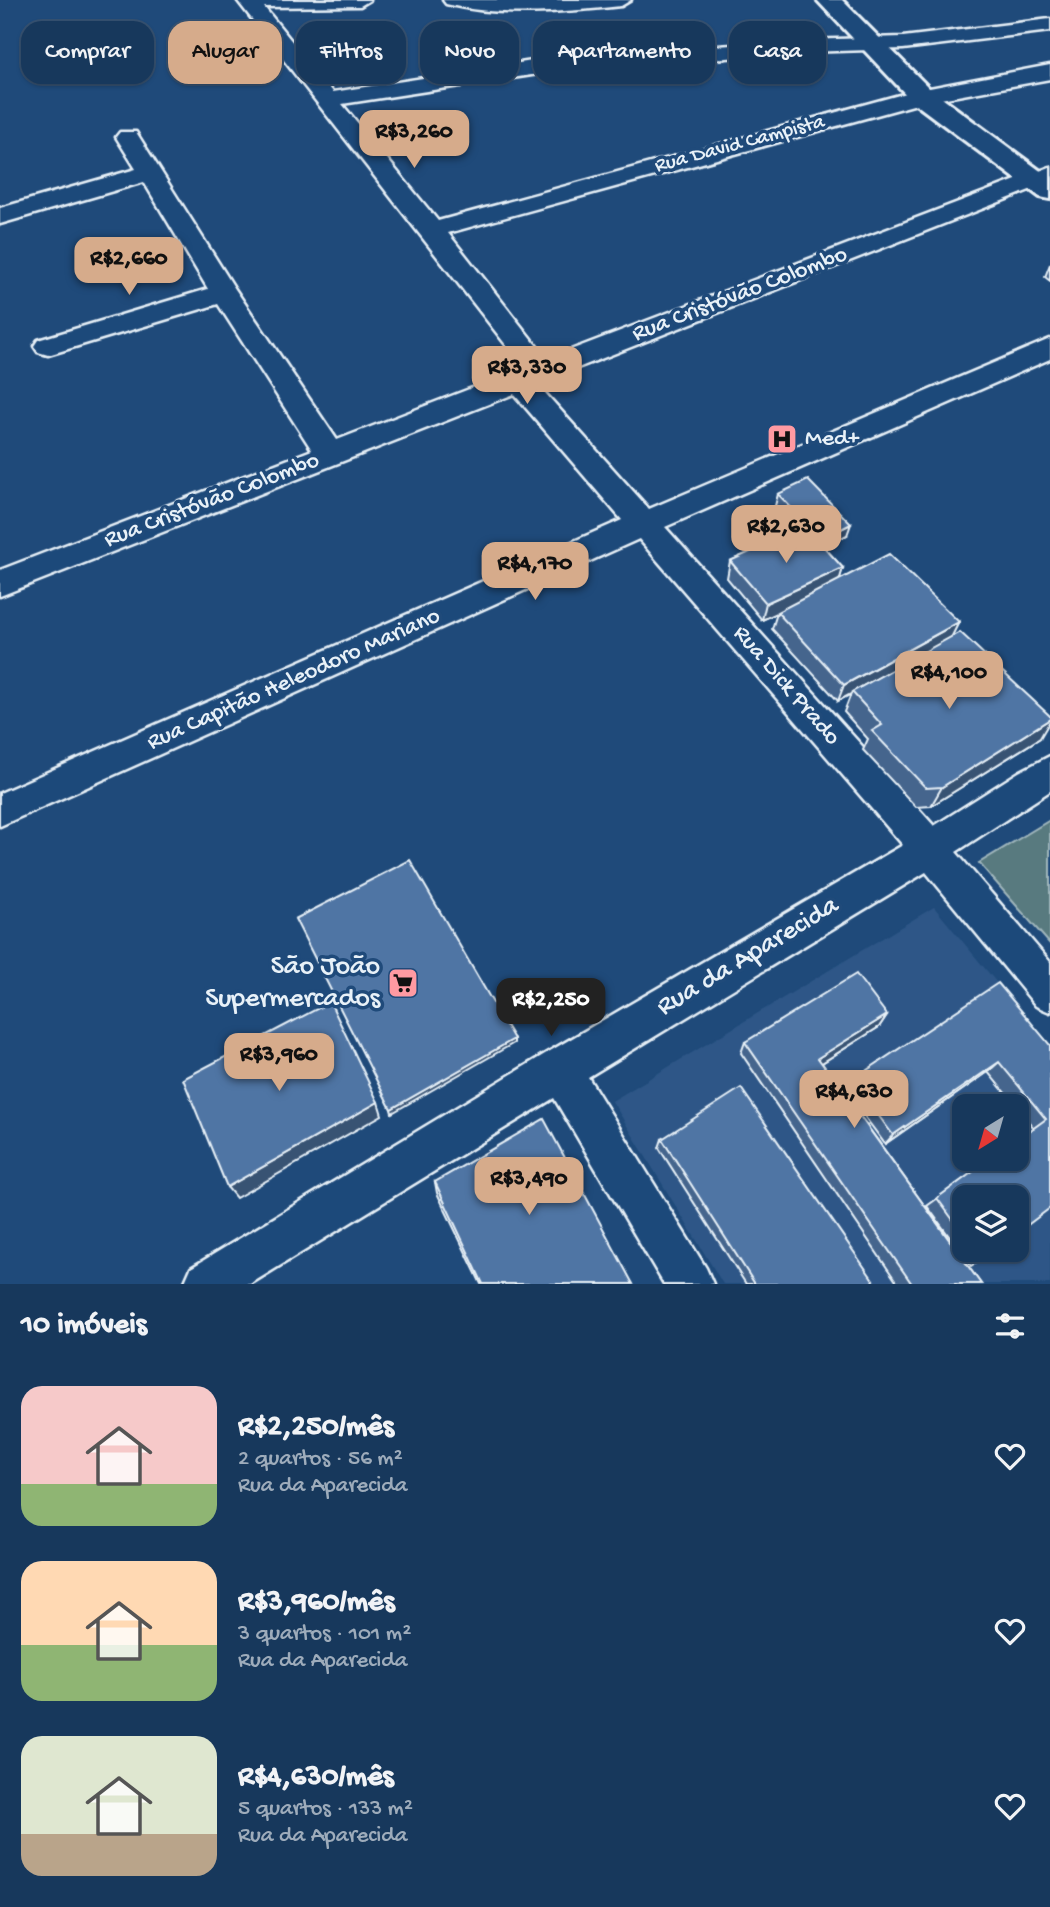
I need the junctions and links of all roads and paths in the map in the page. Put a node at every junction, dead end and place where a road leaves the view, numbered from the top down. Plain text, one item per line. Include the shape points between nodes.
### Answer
1 (360, 0) edge
2 (453, 0) edge
3 (621, 0) edge
4 (828, 0) edge
5 (247, 1) edge
6 (1050, 25) edge
7 (870, 42) junction
8 (1050, 72) edge
9 (919, 93) junction
10 (329, 99) junction
11 (128, 137) dead end
12 (150, 173) junction
13 (1045, 182) edge
14 (0, 216) edge
15 (432, 230) junction
16 (224, 293) junction
17 (48, 346) dead end
18 (1050, 348) edge
19 (531, 377) junction
20 (332, 456) junction
21 (643, 524) junction
22 (0, 583) edge
23 (1050, 772) edge
24 (0, 810) edge
25 (930, 849) junction
26 (1050, 992) edge
27 (560, 1069) junction
28 (207, 1284) edge
29 (690, 1284) edge

1 - 5 street
2 - 3 street via 485,6
4 - 7 street
5 - 10 street, Rua Dick Prado
6 - 7 street via 903,43
7 - 9 street
7 - 10 street via 558,64
8 - 9 street, Rua David Campista
9 - 13 street
9 - 15 street, Rua David Campista
10 - 15 street, Rua Dick Prado
11 - 12 street
12 - 14 street
12 - 16 street
13 - 19 street, Rua Cristóvão Colombo
15 - 19 street, Rua Dick Prado
16 - 17 street
16 - 20 street
18 - 21 street, Rua Capitão Heleodoro Mariano
19 - 20 street, Rua Cristóvão Colombo
19 - 21 street, Rua Dick Prado
20 - 22 street, Rua Cristóvão Colombo
21 - 24 street, Rua Capitão Heleodoro Mariano
21 - 25 street, Rua Dick Prado
23 - 25 street, Rua da Aparecida
25 - 26 street, Rua Dick Prado
25 - 27 street, Rua da Aparecida
27 - 28 street, Rua da Aparecida
27 - 29 street

